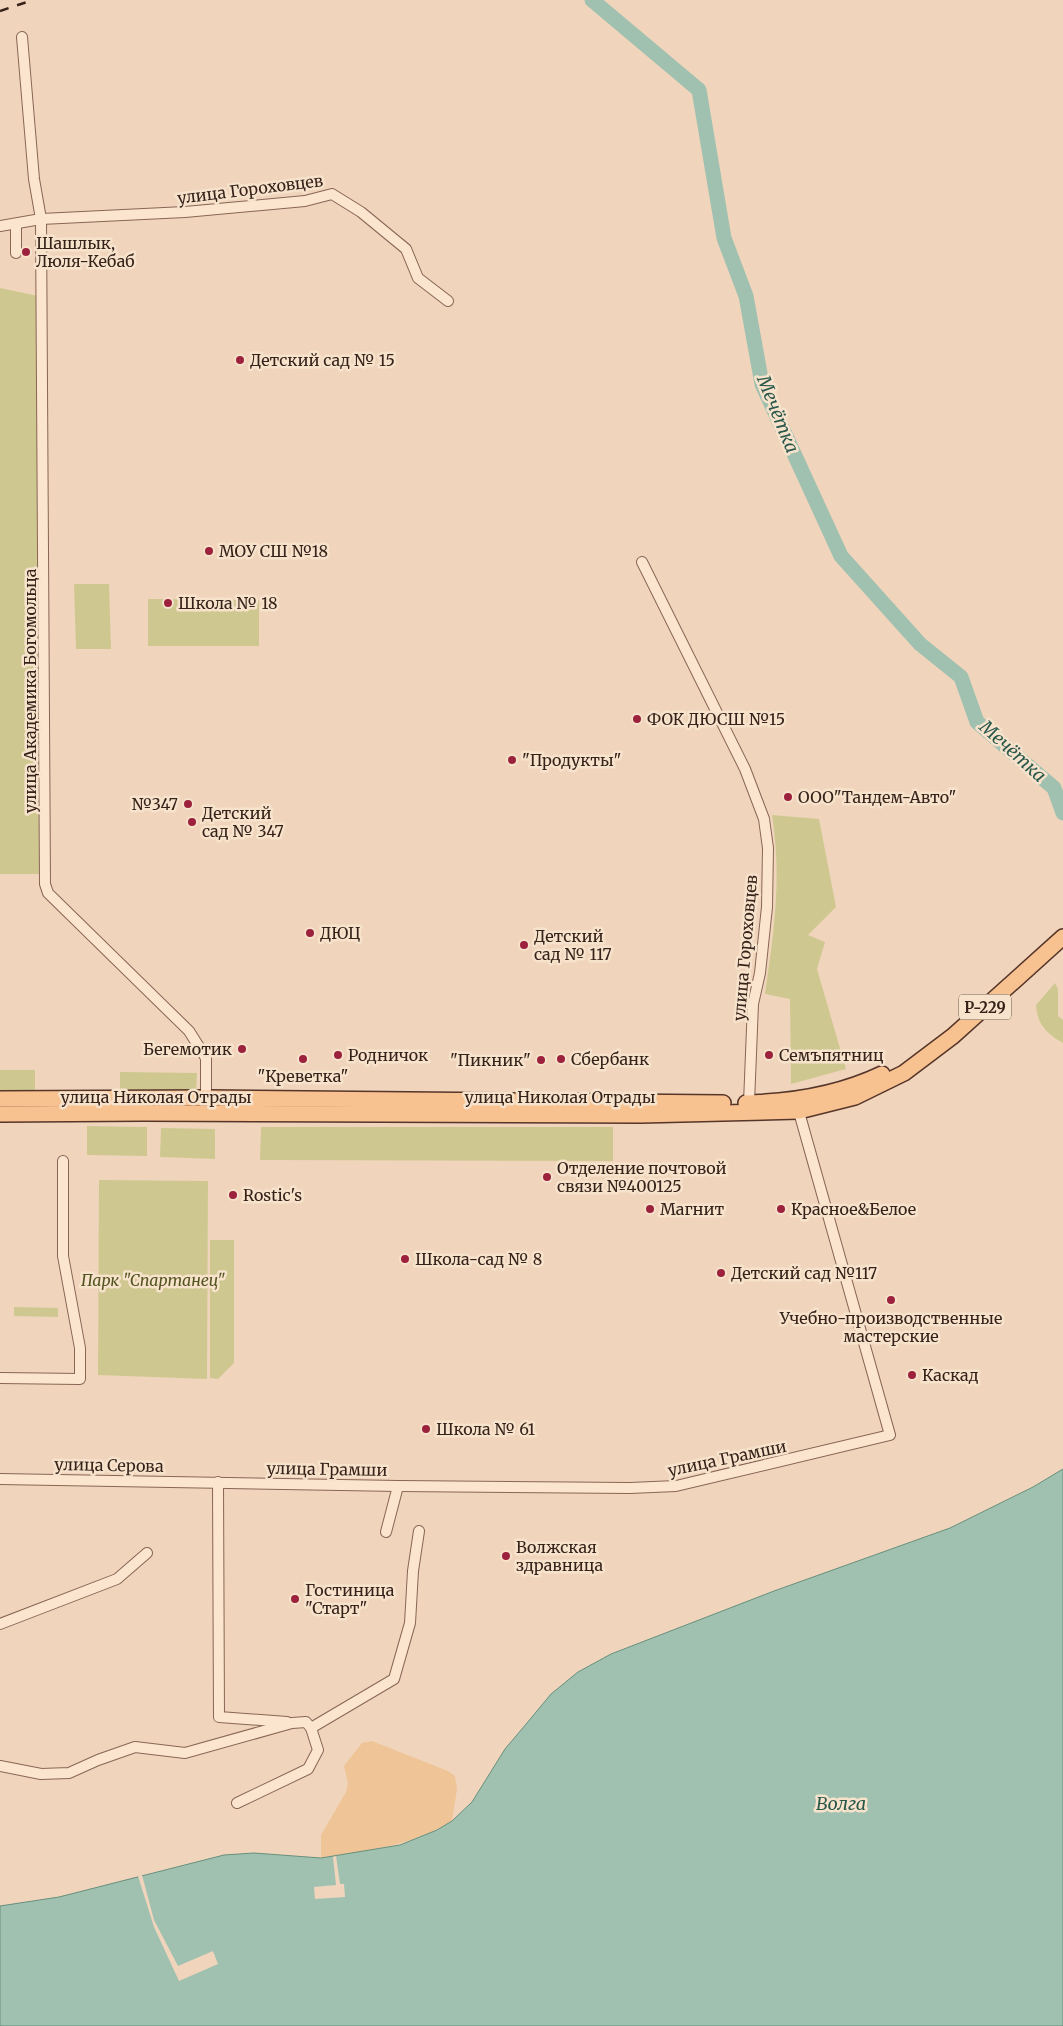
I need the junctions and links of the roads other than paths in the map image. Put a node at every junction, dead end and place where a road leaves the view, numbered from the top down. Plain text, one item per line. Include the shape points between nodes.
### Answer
1 (22, 37) dead end
2 (41, 219) junction
3 (16, 225) junction
4 (0, 226) edge
5 (16, 253) dead end
6 (448, 301) dead end
7 (642, 562) dead end
8 (1063, 929) edge
9 (1063, 937) edge
10 (206, 1098) junction
11 (0, 1099) edge
12 (749, 1103) junction
13 (797, 1105) junction
14 (0, 1114) edge
15 (63, 1161) dead end
16 (0, 1378) edge
17 (0, 1479) edge
18 (218, 1482) junction
19 (398, 1486) junction
20 (419, 1530) dead end
21 (386, 1532) dead end
22 (146, 1553) dead end
23 (0, 1624) edge
24 (292, 1723) junction
25 (311, 1728) junction
26 (0, 1766) edge
27 (237, 1803) dead end

1 - 2 street, улица Академика Богомольца via 34,179
2 - 3 street, улица Гороховцев
2 - 6 street, улица Гороховцев via 185,212 305,200 332,194 361,212 406,249 418,278
2 - 10 street, улица Академика Богомольца via 45,884 48,893 189,1031 206,1058
3 - 4 street, улица Гороховцев
3 - 5 street
7 - 12 street, улица Гороховцев via 745,769 764,819 768,848 767,907 753,1004
8 - 13 main road, улица Николая Отрады / Р-229 via 924,1049 874,1078
9 - 13 main road, улица Николая Отрады / Р-229 via 953,1036 904,1073 856,1097
10 - 11 main road, улица Николая Отрады
10 - 12 main road, улица Николая Отрады
12 - 13 main road, улица Николая Отрады
13 - 14 main road, улица Николая Отрады via 632,1115
13 - 19 street, улица Грамши via 890,1435 676,1486
15 - 16 street via 63,1256 80,1348 80,1379
17 - 18 street, улица Серова
18 - 19 street, улица Грамши
18 - 24 street via 219,1717
19 - 21 street
20 - 25 street via 410,1623 394,1679
22 - 23 street via 117,1579
24 - 25 street via 306,1722
24 - 26 street via 185,1753 135,1747 68,1773 41,1774
25 - 27 street via 318,1750 308,1768

